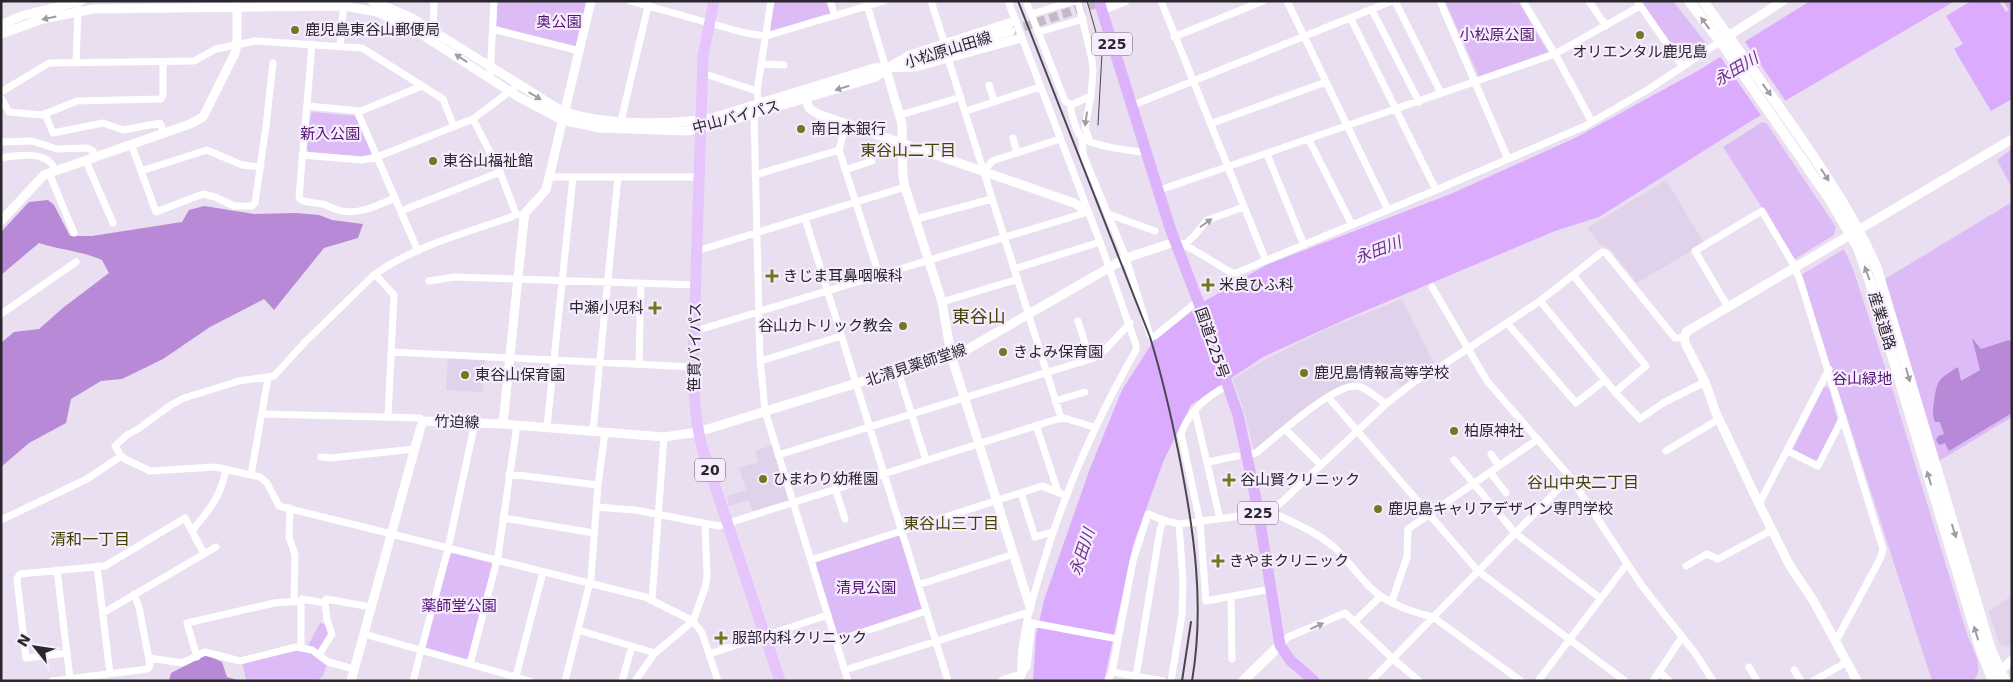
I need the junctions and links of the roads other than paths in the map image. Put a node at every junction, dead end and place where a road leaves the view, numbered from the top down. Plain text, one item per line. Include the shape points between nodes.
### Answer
1 (79, 1) edge
2 (372, 1) edge
3 (434, 1) edge
4 (494, 1) edge
5 (592, 1) edge
6 (630, 1) edge
7 (714, 1) edge
8 (771, 1) edge
9 (830, 1) edge
10 (884, 1) edge
11 (931, 1) edge
12 (1008, 1) edge
13 (1026, 1) edge
14 (1074, 1) edge
15 (1078, 1) edge
16 (1124, 1) edge
17 (1161, 1) edge
18 (1263, 1) edge
19 (1287, 1) edge
20 (1394, 1) edge
21 (1440, 1) edge
22 (1524, 1) edge
23 (1589, 1) edge
24 (1689, 1) edge
25 (1703, 1) edge
26 (1783, 1) edge
27 (344, 3) edge
28 (649, 3) edge
29 (1639, 3) edge
30 (237, 4) edge
31 (867, 4) edge
32 (1100, 6) edge
33 (1372, 10) junction
34 (78, 12) junction
35 (1032, 14) junction
36 (835, 16) junction
37 (1083, 19) junction
38 (1351, 19) junction
39 (1015, 21) junction
40 (708, 23) junction
41 (1, 25) edge
42 (1606, 26) junction
43 (493, 29) junction
44 (1011, 31) tunnel mouth
45 (1039, 32) junction
46 (1, 34) edge
47 (433, 35) junction
48 (766, 36) junction
49 (1174, 37) junction
50 (1304, 37) junction
51 (1021, 38) junction
52 (1726, 42) junction
53 (312, 44) junction
54 (945, 44) junction
55 (237, 45) junction
56 (340, 46) junction
57 (580, 51) junction
58 (1556, 54) junction
59 (948, 58) junction
60 (163, 62) junction
61 (76, 63) junction
62 (272, 63) dead end
63 (761, 64) junction
64 (784, 65) dead end
65 (1683, 67) junction
66 (886, 69) junction
67 (491, 73) junction
68 (702, 73) junction
69 (1192, 82) junction
70 (1326, 82) junction
71 (1475, 82) junction
72 (989, 85) dead end
73 (422, 86) junction
74 (1040, 87) junction
75 (514, 88) junction
76 (757, 91) junction
77 (1, 92) edge
78 (1441, 93) junction
79 (1091, 96) junction
80 (961, 97) junction
81 (1, 98) edge
82 (806, 99) junction
83 (994, 101) junction
84 (1419, 102) junction
85 (759, 105) junction
86 (1071, 105) junction
87 (307, 106) junction
88 (1131, 106) junction
89 (1395, 110) junction
90 (358, 111) junction
91 (966, 111) junction
92 (45, 114) junction
93 (754, 114) junction
94 (900, 115) junction
95 (563, 116) junction
96 (473, 119) junction
97 (621, 121) junction
98 (1592, 122) junction
99 (846, 123) junction
100 (1210, 124) junction
101 (701, 125) junction
102 (454, 126) junction
103 (1348, 126) junction
104 (164, 133) junction
105 (1013, 138) dead end
106 (1082, 138) junction
107 (1060, 139) junction
108 (2012, 139) edge
109 (1309, 140) junction
110 (1090, 141) junction
111 (1, 142) edge
112 (903, 142) junction
113 (131, 144) junction
114 (839, 150) junction
115 (1144, 152) junction
116 (1018, 153) junction
117 (1267, 154) junction
118 (302, 155) junction
119 (377, 156) junction
120 (1, 158) edge
121 (91, 159) junction
122 (1508, 159) junction
123 (872, 162) dead end
124 (261, 167) junction
125 (1228, 167) junction
126 (845, 170) junction
127 (141, 171) junction
128 (984, 171) junction
129 (52, 172) junction
130 (500, 172) junction
131 (756, 175) junction
132 (549, 176) junction
133 (573, 177) junction
134 (618, 177) junction
135 (699, 177) junction
136 (905, 187) junction
137 (1436, 190) junction
138 (1157, 191) junction
139 (395, 198) junction
140 (992, 199) junction
141 (856, 202) junction
142 (1244, 207) junction
143 (1388, 210) junction
144 (401, 211) junction
145 (1088, 212) junction
146 (1108, 214) junction
147 (520, 215) junction
148 (804, 218) junction
149 (916, 219) junction
150 (1, 221) edge
151 (113, 223) dead end
152 (1352, 225) junction
153 (757, 232) junction
154 (1156, 232) dead end
155 (1855, 232) junction
156 (74, 234) dead end
157 (1004, 237) junction
158 (1100, 242) junction
159 (1174, 242) junction
160 (1304, 245) junction
161 (418, 251) junction
162 (697, 251) junction
163 (1126, 258) junction
164 (928, 260) junction
165 (1266, 261) junction
166 (76, 262) dead end
167 (1110, 268) junction
168 (1795, 268) junction
169 (1014, 269) junction
170 (374, 274) junction
171 (878, 275) junction
172 (1573, 275) junction
173 (1018, 279) junction
174 (518, 280) junction
175 (562, 280) junction
176 (429, 281) dead end
177 (608, 282) junction
178 (641, 283) junction
179 (696, 285) junction
180 (1432, 286) dead end
181 (827, 291) junction
182 (1540, 301) junction
183 (942, 302) junction
184 (1198, 302) junction
185 (1728, 307) junction
186 (759, 312) junction
187 (1, 314) edge
188 (1029, 314) junction
189 (1078, 321) dead end
190 (1130, 323) junction
191 (1507, 324) junction
192 (695, 331) junction
193 (841, 336) junction
194 (1684, 338) junction
195 (1468, 350) junction
196 (391, 352) junction
197 (951, 355) junction
198 (510, 357) junction
199 (554, 359) junction
200 (1090, 359) junction
201 (761, 361) junction
202 (600, 362) junction
203 (639, 364) junction
204 (694, 367) junction
205 (1829, 369) junction
206 (898, 371) junction
207 (1046, 372) junction
208 (268, 378) junction
209 (1605, 380) junction
210 (1705, 382) junction
211 (856, 384) junction
212 (1227, 385) junction
213 (1085, 392) dead end
214 (1614, 392) junction
215 (964, 397) junction
216 (1328, 397) junction
217 (1055, 401) junction
218 (1386, 404) junction
219 (1195, 410) junction
220 (765, 411) junction
221 (263, 414) junction
222 (911, 414) junction
223 (388, 417) junction
224 (1843, 417) junction
225 (1060, 418) junction
226 (1719, 419) junction
227 (424, 421) junction
228 (475, 422) junction
229 (503, 424) junction
230 (517, 425) junction
231 (1036, 425) junction
232 (869, 426) junction
233 (547, 427) junction
234 (1094, 427) junction
235 (1286, 430) junction
236 (1357, 430) junction
237 (593, 431) junction
238 (605, 432) junction
239 (698, 432) junction
240 (664, 438) junction
241 (1538, 438) junction
242 (979, 443) junction
243 (414, 448) junction
244 (1666, 451) dead end
245 (1788, 451) junction
246 (1491, 454) dead end
247 (778, 455) junction
248 (121, 456) junction
249 (1242, 456) junction
250 (321, 457) dead end
251 (926, 460) junction
252 (1454, 460) dead end
253 (1208, 462) junction
254 (1321, 465) junction
255 (1499, 466) junction
256 (226, 469) junction
257 (1490, 472) junction
258 (884, 473) junction
259 (509, 474) junction
260 (251, 475) junction
261 (1570, 477) junction
262 (1474, 484) junction
263 (598, 485) junction
264 (835, 488) junction
265 (1058, 492) junction
266 (1021, 493) junction
267 (1506, 494) dead end
268 (1067, 496) junction
269 (997, 500) junction
270 (793, 502) junction
271 (1758, 504) junction
272 (596, 507) junction
273 (290, 508) junction
274 (1271, 512) junction
275 (1258, 514) junction
276 (659, 515) junction
277 (1429, 515) junction
278 (503, 518) junction
279 (845, 519) dead end
280 (1220, 519) junction
281 (1, 520) edge
282 (1163, 520) junction
283 (1200, 522) junction
284 (727, 524) junction
285 (1179, 524) junction
286 (705, 525) junction
287 (1772, 530) junction
288 (192, 531) junction
289 (902, 531) junction
290 (1052, 532) junction
291 (594, 533) junction
292 (1515, 533) junction
293 (391, 534) junction
294 (216, 547) dead end
295 (448, 549) junction
296 (204, 554) junction
297 (1014, 554) junction
298 (496, 560) junction
299 (811, 560) junction
300 (1627, 564) junction
301 (97, 566) junction
302 (1686, 566) dead end
303 (57, 570) junction
304 (1478, 571) junction
305 (543, 572) junction
306 (590, 583) junction
307 (918, 585) junction
308 (1271, 589) junction
309 (134, 594) junction
310 (1231, 596) junction
311 (1381, 596) junction
312 (1600, 598) junction
313 (652, 600) junction
314 (298, 601) junction
315 (1392, 601) junction
316 (325, 603) junction
317 (371, 607) junction
318 (1029, 609) junction
319 (926, 611) junction
320 (103, 613) junction
321 (828, 615) junction
322 (1433, 617) junction
323 (693, 621) junction
324 (1354, 622) junction
325 (578, 630) junction
326 (364, 634) junction
327 (765, 635) junction
328 (1682, 637) junction
329 (1118, 639) junction
330 (1570, 640) junction
331 (836, 641) junction
332 (936, 642) junction
333 (1836, 642) junction
334 (1280, 645) junction
335 (632, 646) junction
336 (301, 648) junction
337 (422, 650) junction
338 (67, 653) junction
339 (655, 653) junction
340 (709, 654) junction
341 (319, 655) junction
342 (197, 657) junction
343 (149, 658) junction
344 (1392, 658) junction
345 (1232, 659) dead end
346 (2012, 660) edge
347 (1847, 662) junction
348 (470, 664) junction
349 (1749, 667) dead end
350 (354, 669) junction
351 (845, 670) junction
352 (1794, 670) dead end
353 (1659, 671) junction
354 (2000, 671) junction
355 (1112, 672) junction
356 (110, 674) junction
357 (1136, 677) junction
358 (1021, 678) edge
359 (70, 679) junction
360 (515, 679) edge
361 (1992, 680) edge
362 (53, 681) edge
363 (351, 681) edge
364 (413, 681) edge
365 (530, 681) edge
366 (565, 681) edge
367 (622, 681) edge
368 (635, 681) edge
369 (718, 681) edge
370 (780, 681) edge
371 (848, 681) edge
372 (948, 681) edge
373 (1002, 681) edge
374 (1108, 681) edge
375 (1163, 681) edge
376 (1171, 681) edge
377 (1243, 681) edge
378 (1314, 681) edge
379 (1371, 681) edge
380 (1419, 681) edge
381 (1521, 681) edge
382 (1538, 681) edge
383 (1625, 681) edge
384 (1653, 681) edge
385 (1669, 681) edge
386 (1713, 681) edge
387 (1757, 681) edge
388 (1802, 681) edge
389 (1813, 681) edge
390 (1858, 681) edge
391 (2006, 681) edge

1 - 34 street
1 - 41 street via 21,16
2 - 47 street, 中山バイパス via 395,10
3 - 47 street
4 - 43 street
5 - 57 street
6 - 28 street
7 - 40 main road, 笹貫バイパス / 20
8 - 48 street
9 - 36 street
10 - 31 street
11 - 54 street
12 - 39 street
13 - 35 street
14 - 35 street
15 - 37 street
16 - 32 street
17 - 49 street
18 - 49 street
19 - 50 street
20 - 33 street
20 - 78 street
21 - 71 street
22 - 58 street
23 - 42 street
52 -> 24 main road, 産業道路
25 - 52 main road, 産業道路
26 - 52 street
27 - 30 street, 中山バイパス
27 - 47 street, 中山バイパス
27 - 56 street
28 - 40 street
28 - 97 street
29 - 42 street
29 - 65 street
30 - 34 street, 中山バイパス via 105,8
30 - 55 street
31 - 36 street
31 - 66 street
32 - 88 highway, 国道225号 / 225
33 - 38 street
33 - 84 street
34 -> 46 street, 中山バイパス via 43,19
34 - 61 street
35 - 45 street
36 - 48 street
37 - 45 street
37 - 79 street via 1093,72
38 - 50 street
38 - 89 street
39 - 51 street
39 - 54 street
40 - 48 street
40 - 68 main road, 笹貫バイパス / 20
42 - 58 street
43 - 57 street
43 - 67 street
44 - 66 street, 小松原山田線
45 - 86 street via 1065,101
47 - 67 street, 中山バイパス
48 - 63 street
49 - 69 street
50 - 69 street
50 - 70 street
51 - 59 street
51 - 74 street
52 - 65 street
52 - 155 main road, 産業道路 via 1776,111
53 - 55 street via 269,40
53 - 56 street
53 - 87 street
54 - 66 street via 910,54
55 - 60 street via 216,49 194,61
55 - 104 street via 203,117
56 - 73 street via 362,48
57 - 95 street
58 - 71 street
58 - 98 street
59 - 66 street via 915,67
59 - 80 street
60 - 61 street
60 - 92 street via 161,99 77,101
61 - 77 street via 48,63
62 - 124 street
63 - 64 street
63 - 76 street
65 - 98 street
66 -> 82 street, 中山バイパス via 876,77
66 - 85 street, 中山バイパス via 874,68
66 - 94 street
67 - 75 street, 中山バイパス
68 - 76 street
68 - 101 main road, 笹貫バイパス / 20
69 - 88 street
69 - 100 street
70 - 100 street
70 - 103 street
71 - 78 street
71 - 122 street
72 - 83 street
73 - 90 street
73 - 102 street via 443,99
74 - 83 street
74 - 107 street
75 - 95 street, 中山バイパス
75 - 96 street
76 - 85 street
78 - 84 street
79 - 86 street
79 -> 110 street via 1085,128
80 - 91 street
80 - 94 street
81 - 92 street via 9,112
82 - 93 street, 中山バイパス
82 - 99 street via 812,111
83 - 91 street
84 - 89 street
85 - 101 street, 中山バイパス
86 - 106 street via 1070,111
87 - 90 street
87 - 118 street
88 - 115 highway, 国道225号 / 225
89 - 103 street
89 - 137 street
90 - 119 street
91 - 128 street
92 - 104 street via 53,133 103,123 123,130 160,124
93 - 101 street, 中山バイパス
93 - 131 street
94 - 112 street
95 - 97 street, 中山バイパス
95 - 101 street, 中山バイパス via 599,128 687,131
95 - 132 street
96 - 102 street
96 - 130 street
97 - 101 street, 中山バイパス
98 - 122 street
99 - 112 street
99 - 114 street
100 - 125 street
101 - 135 main road, 笹貫バイパス / 20
102 - 119 street
103 - 109 street
103 - 143 street
104 - 113 street
105 - 116 street
106 - 110 street
106 - 146 street via 1083,154
107 - 116 street
107 - 145 street
108 - 155 street
109 - 117 street
109 - 152 street
110 - 115 street via 1126,151
111 - 121 street via 32,141 57,149 88,148 92,151
112 - 128 street
112 - 136 street
113 - 121 street
113 - 127 street
114 - 126 street
114 - 131 street
115 - 138 highway, 国道225号 / 225
116 - 128 street via 992,161
117 - 125 street
117 - 160 street
118 - 119 street via 362,160
118 - 139 street via 299,198 302,201 321,203 339,210 364,211
119 - 139 street
120 - 129 street via 32,155 50,162
121 - 129 street
121 - 151 street
122 - 137 street
123 - 126 street
124 - 127 street via 242,165 207,150
124 - 127 street via 252,206 234,206 203,194 156,212
125 - 138 street
125 - 142 street
126 - 141 street
128 - 140 street
128 - 145 street via 1074,203
129 - 150 street via 38,181
129 - 156 street
130 - 144 street
130 - 147 street
131 - 153 street
132 - 133 street
132 - 147 street via 545,191
133 - 134 street
133 - 175 street
134 - 135 street
134 - 177 street
135 - 162 main road, 笹貫バイパス / 20
136 - 141 street
136 - 149 street
137 - 143 street
138 - 159 highway, 国道225号 / 225
139 - 144 street
140 - 149 street
140 - 157 street
141 - 148 street
141 - 171 street
159 -> 142 street via 1185,244 1207,220
142 - 165 street
143 - 152 street
144 - 161 street
145 - 157 street
145 - 158 street
146 - 154 street
146 - 163 street
147 - 161 street
147 - 174 street
148 - 153 street
148 - 181 street
149 - 164 street
152 - 160 street
153 - 162 street
153 - 186 street
155 - 168 street
155 -> 354 main road, 産業道路 via 1876,270 1988,642
361 -> 155 main road, 産業道路
157 - 164 street
157 - 169 street
158 - 167 street
158 - 169 street
159 - 163 street, 北清見薬師堂線
159 - 165 street via 1192,248 1232,273
159 - 184 highway, 国道225号 / 225
160 - 165 street
161 - 170 street
162 - 179 main road, 笹貫バイパス / 20
163 - 167 street, 北清見薬師堂線
163 - 184 street via 1152,337
164 - 171 street
164 - 183 street
166 - 187 street
167 - 188 street, 北清見薬師堂線
167 - 190 street
168 - 185 street
168 - 185 street via 1762,211 1695,251
168 - 205 street
169 - 173 street
170 - 196 street via 394,295
170 - 208 street
171 - 181 street
172 - 182 street
172 - 194 street via 1604,251 1675,338
172 - 214 street via 1646,366
173 - 183 street
173 - 188 street
174 - 175 street
174 - 176 street via 454,277
174 - 198 street
175 - 177 street
175 - 199 street
177 - 178 street
177 - 202 street
178 - 179 street
178 - 203 street
179 - 192 main road, 笹貫バイパス / 20
180 - 195 street
181 - 186 street
181 - 193 street
182 - 191 street
182 - 209 street
183 - 197 street
184 - 212 highway, 国道225号 / 225
185 - 194 street via 1687,331
186 - 192 street
186 - 201 street
188 - 197 street, 北清見薬師堂線 via 968,349
188 - 207 street
189 - 200 street
190 - 200 street via 1104,351
190 - 234 street via 1136,338 1136,350
191 - 195 street
191 - 209 street via 1576,403
192 - 204 main road, 笹貫バイパス / 20
193 - 201 street
193 - 211 street
194 - 210 street
195 - 218 street via 1414,382
195 - 241 street via 1494,389
196 - 198 street
196 - 223 street
197 - 206 street, 北清見薬師堂線
197 - 215 street
198 - 199 street
198 - 229 street
199 - 202 street
199 - 233 street
200 - 207 street
201 - 220 street
202 - 203 street
202 - 237 street
203 - 204 street
204 - 239 main road, 笹貫バイパス / 20
205 - 224 street
205 - 245 street
206 - 211 street, 北清見薬師堂線
206 - 222 street
207 - 215 street
207 - 217 street
208 - 221 street
208 - 248 street via 239,380 171,404 115,446
209 - 214 street
210 - 214 street via 1640,419
210 - 226 street
211 - 220 street, 北清見薬師堂線
211 - 232 street
212 - 219 street via 1205,399
212 - 249 highway, 国道225号 / 225 via 1238,415
213 - 217 street
215 - 222 street
215 - 242 street
216 - 218 street via 1356,386
216 - 235 street
216 - 236 street
217 - 225 street
218 - 236 street
219 - 253 street
219 - 283 street via 1181,434
220 - 239 street, 北清見薬師堂線
220 - 247 street
221 - 223 street
221 - 260 street
222 - 232 street
222 - 251 street
223 - 227 street via 420,418
224 - 245 street via 1818,466
224 - 333 street via 1883,552
225 - 231 street
225 - 234 street
226 - 244 street
226 - 271 street
227 - 228 street, 竹迫線
227 - 243 street, 竹迫線
228 - 229 street, 竹迫線
228 - 295 street
229 - 230 street, 竹迫線
230 - 233 street, 竹迫線
230 - 259 street
231 - 242 street
231 - 265 street
232 - 247 street
232 - 258 street
233 - 237 street, 竹迫線
234 - 268 street
235 - 249 street via 1256,453
235 - 254 street
236 - 254 street
236 - 277 street
237 - 238 street, 竹迫線
238 - 240 street, 竹迫線
238 - 263 street
239 - 240 street, 竹迫線
239 - 284 main road, 笹貫バイパス / 20
240 - 276 street
241 - 255 street
241 - 261 street
242 - 251 street
242 - 269 street
243 - 250 street
243 - 293 street, 竹迫線
245 - 271 street
246 - 255 street
247 - 270 street
248 - 256 street via 150,472 183,468
248 - 281 street via 86,479
249 - 253 street
249 - 275 highway, 国道225号 / 225
251 - 258 street
252 - 262 street
253 - 280 street
254 - 274 street
255 - 257 street
256 - 260 street
256 - 288 street via 218,497
257 - 262 street
257 - 267 street
258 - 264 street
258 - 289 street
259 - 263 street
259 - 278 street
260 - 273 street via 267,483 276,504
261 - 292 street
261 - 300 street
262 - 277 street
262 - 292 street
263 - 272 street
264 - 270 street
264 - 279 street
265 - 266 street via 1042,486
265 - 268 street
266 - 269 street
266 - 290 street via 1035,537
268 - 290 street
269 - 289 street
269 - 297 street
270 - 284 street
270 - 299 street
271 - 287 street
272 - 276 street
272 - 291 street
273 - 293 street
273 - 314 street via 289,537 295,555
274 - 275 street
274 - 311 street via 1334,547
275 - 280 street
275 - 308 highway, 国道225号 / 225
276 - 286 street
276 - 313 street
277 - 304 street
277 - 315 street via 1408,529 1407,556
278 - 291 street
278 - 298 street
280 - 283 street
282 - 285 street
282 - 329 street via 1148,514 1133,561
282 - 357 street
283 - 285 street
283 - 310 street via 1206,601
284 - 286 street
284 - 327 main road, 笹貫バイパス / 20
285 - 376 street via 1182,614
286 - 323 street via 706,588
287 - 302 street via 1718,560 1707,554
287 - 333 street
288 - 296 street
288 - 301 street via 184,518 105,566
289 - 299 street
289 - 307 street
290 - 318 street
291 - 306 street
292 - 304 street
292 - 312 street
293 - 295 street
293 - 317 street, 竹迫線
294 - 296 street
295 - 298 street
295 - 337 street
296 - 309 street
297 - 307 street
297 - 318 street
298 - 305 street
298 - 348 street
299 - 321 street
300 - 312 street
300 - 328 street
301 - 303 street
301 - 320 street
303 - 338 street
303 - 338 street via 20,574 17,579 26,658
304 - 322 street
304 - 330 street
305 - 306 street
305 - 360 street
306 - 313 street
306 - 325 street
307 - 319 street
308 - 310 street
308 - 334 highway, 国道225号 / 225
309 - 320 street
309 - 343 street
310 - 345 street
311 - 315 street
311 - 324 street
312 - 330 street
313 - 323 street
314 - 316 street
314 - 336 street
314 - 342 street via 253,607 187,623
315 - 322 street
316 - 317 street via 326,599
316 - 341 street via 332,634
317 - 326 street, 竹迫線
318 - 332 street
318 - 358 street
319 - 331 street
319 - 332 street
320 - 356 street
321 - 327 street
321 - 331 street
322 - 344 street
322 - 381 street
323 - 339 street
323 - 340 street via 702,633
334 -> 324 street via 1288,638 1345,613
324 - 344 street
325 - 335 street
325 - 366 street
326 - 337 street
326 - 350 street, 竹迫線
327 - 340 street
327 - 370 main road, 笹貫バイパス / 20
328 - 353 street
328 - 386 street
329 - 355 street
329 - 358 street via 1032,623 1027,667
330 - 382 street
330 - 383 street
331 - 351 street
332 - 351 street
332 - 372 street
333 - 347 street
334 - 377 main road
334 - 378 highway, 国道225号 / 225 via 1290,660
335 - 339 street
335 - 367 street
336 - 341 street
336 - 342 street via 240,661 205,652
337 - 348 street
337 - 364 street
338 - 359 street
339 - 368 street
340 - 369 street
341 - 350 street via 328,662
342 - 343 street via 182,663
343 - 356 street via 150,664 145,670
344 - 379 street
344 - 380 street
346 - 354 street
347 - 389 street
347 - 390 street
348 - 360 street
349 - 387 street
350 - 363 street, 竹迫線
351 - 371 street
352 - 388 street
353 - 384 street
353 - 385 street
354 - 361 street
354 - 391 main road, 産業道路
355 - 357 street
355 - 374 street
356 - 359 street
357 - 375 street
358 - 373 street
359 - 362 street
360 - 365 street

